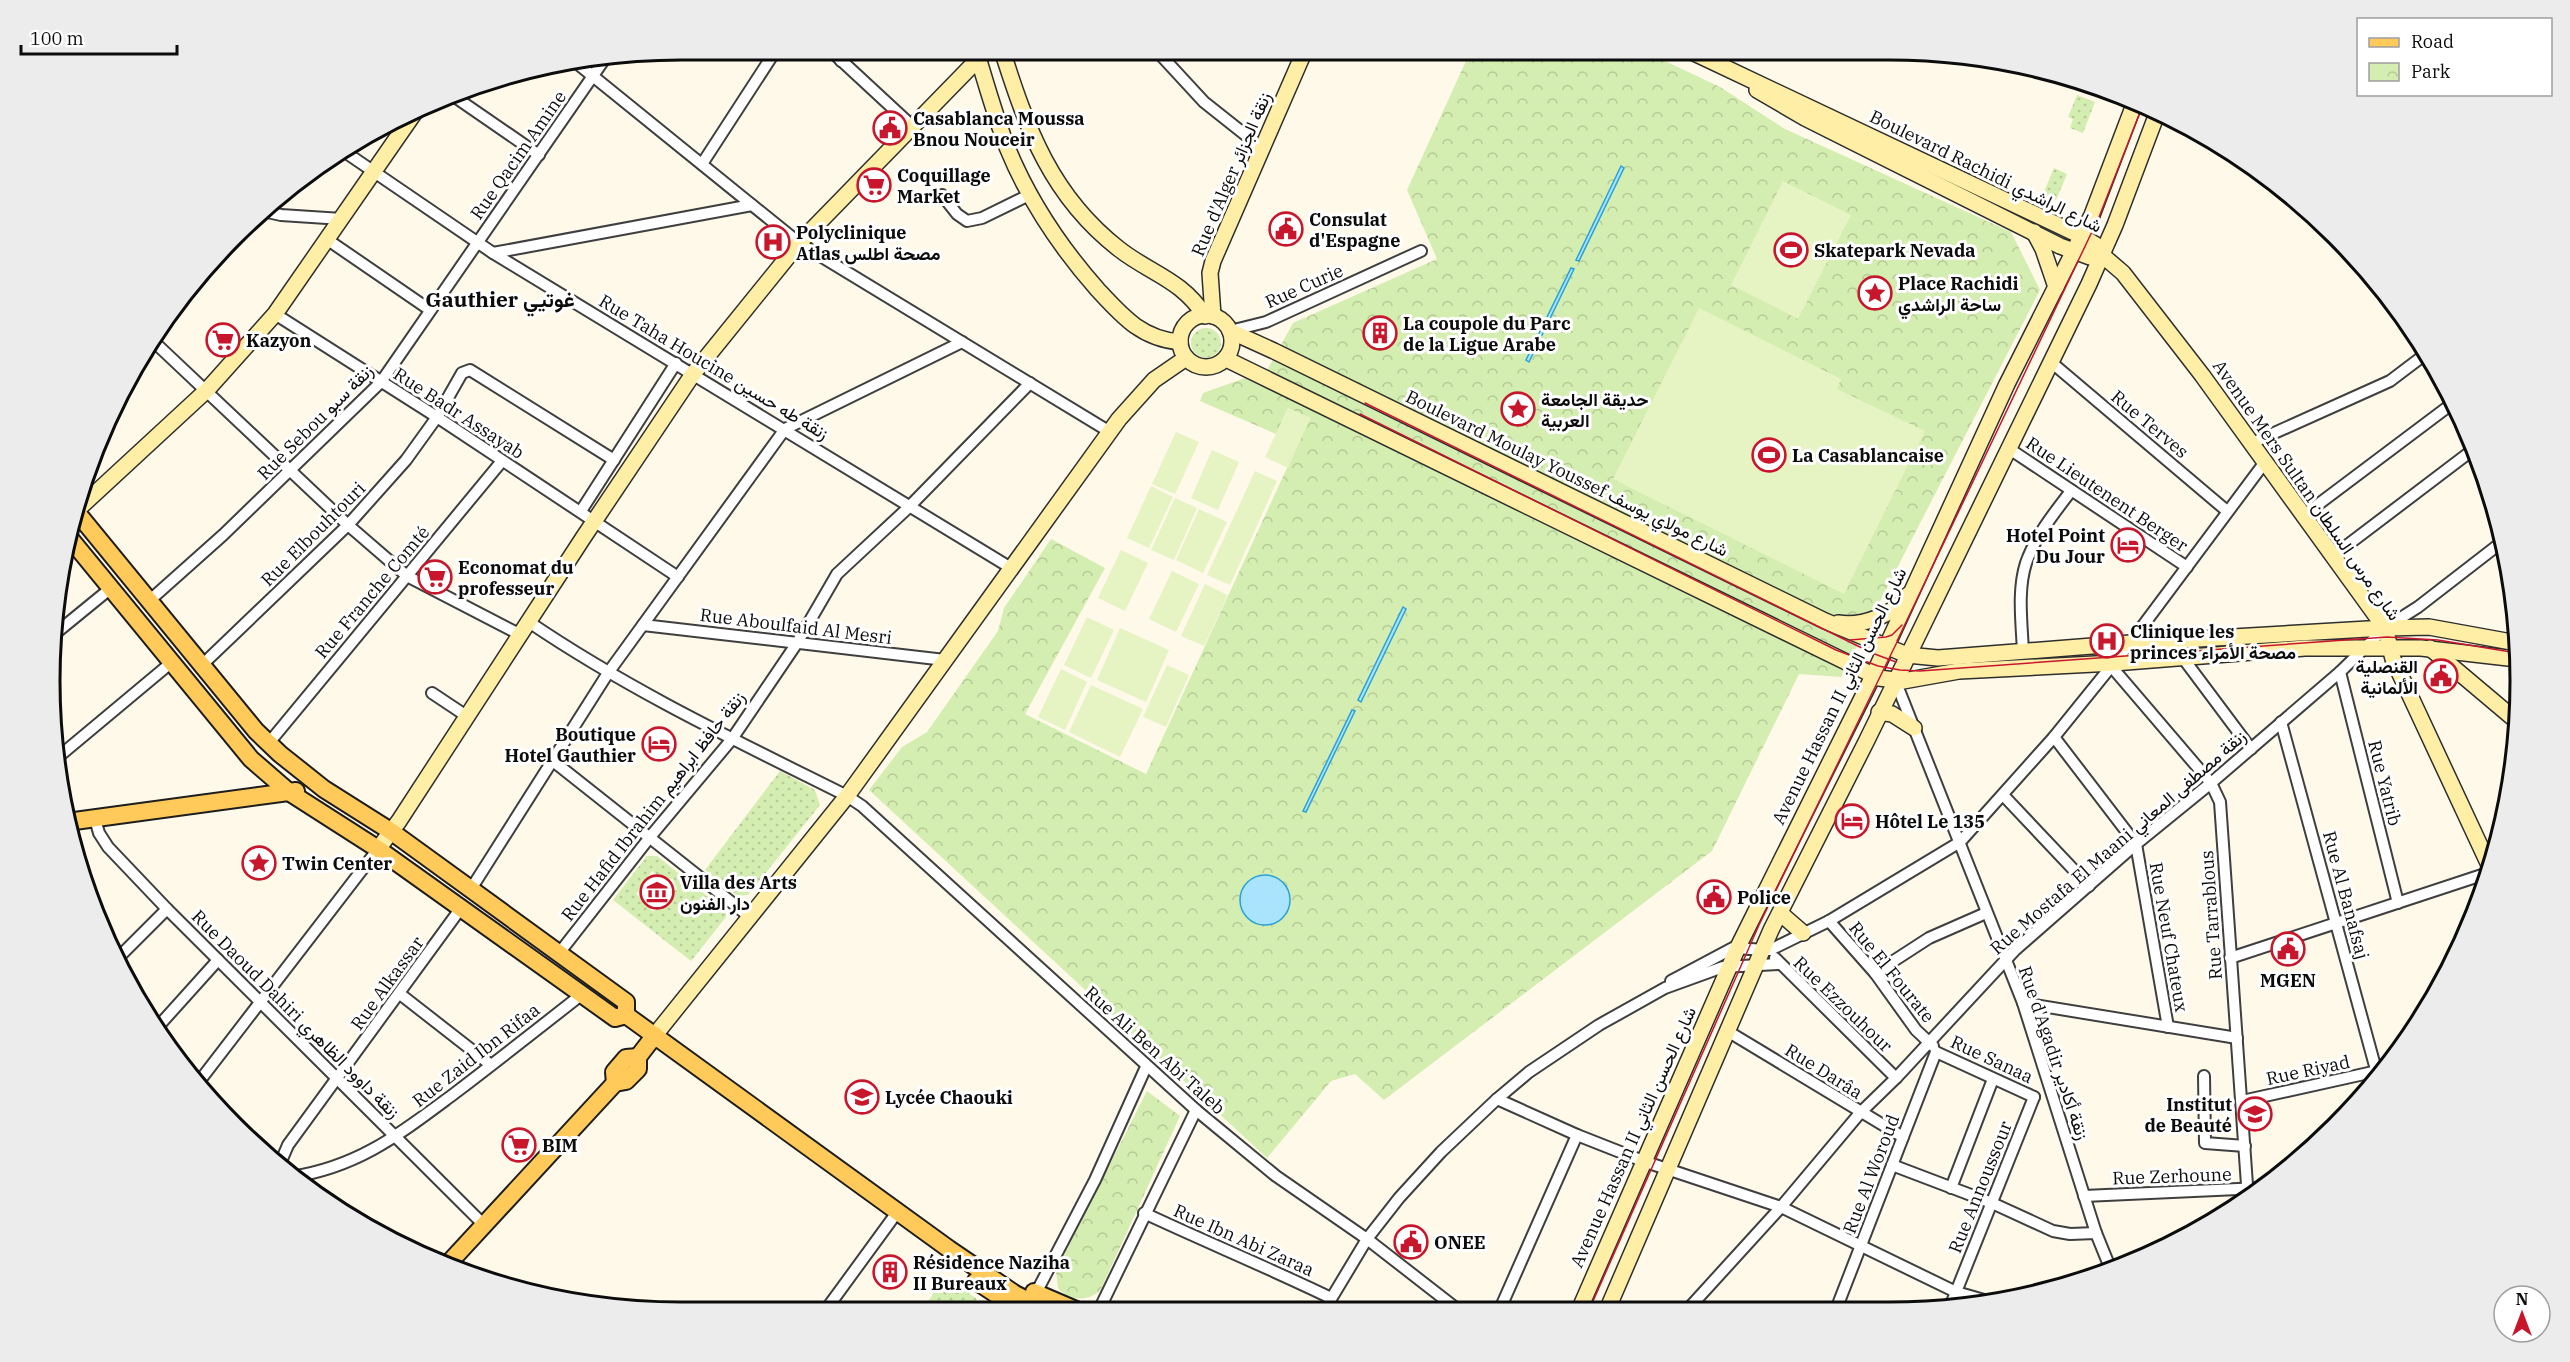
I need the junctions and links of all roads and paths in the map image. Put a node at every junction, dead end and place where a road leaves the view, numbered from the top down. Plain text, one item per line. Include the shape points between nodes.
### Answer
1 (770, 60) edge
2 (973, 60) edge
3 (982, 60) edge
4 (1005, 60) edge
5 (1165, 60) edge
6 (1296, 60) edge
7 (1708, 60) edge
8 (1711, 60) edge
9 (841, 61) edge
10 (601, 65) edge
11 (583, 68) edge
12 (593, 76) junction
13 (460, 101) edge
14 (2132, 109) edge
15 (2155, 120) edge
16 (407, 124) edge
17 (912, 126) junction
18 (1262, 148) junction
19 (539, 155) junction
20 (350, 156) edge
21 (702, 164) junction
22 (373, 172) junction
23 (942, 195) dead end
24 (1029, 195) junction
25 (752, 205) junction
26 (272, 214) edge
27 (342, 219) junction
28 (2034, 232) junction
29 (2081, 236) junction
30 (328, 240) junction
31 (477, 243) junction
32 (799, 243) junction
33 (1421, 251) dead end
34 (2073, 252) junction
35 (493, 253) junction
36 (2102, 255) junction
37 (2056, 288) junction
38 (430, 310) junction
39 (275, 314) junction
40 (1209, 316) junction
41 (1230, 331) junction
42 (962, 342) junction
43 (1180, 342) junction
44 (159, 346) edge
45 (1186, 358) junction
46 (1226, 359) junction
47 (2419, 359) edge
48 (2051, 362) junction
49 (676, 363) junction
50 (693, 374) junction
51 (381, 382) junction
52 (1030, 384) junction
53 (207, 390) junction
54 (2447, 408) edge
55 (437, 417) junction
56 (784, 429) junction
57 (1110, 432) junction
58 (2252, 443) junction
59 (2008, 448) junction
60 (2467, 453) edge
61 (614, 460) junction
62 (502, 461) junction
63 (2265, 462) junction
64 (292, 469) junction
65 (2071, 491) junction
66 (88, 499) edge
67 (909, 507) junction
68 (2227, 511) junction
69 (580, 512) junction
70 (2304, 515) junction
71 (82, 518) edge
72 (594, 521) junction
73 (348, 525) junction
74 (75, 545) edge
75 (2495, 547) edge
76 (2333, 556) junction
77 (2187, 567) junction
78 (1011, 568) junction
79 (407, 576) junction
80 (678, 577) junction
81 (1916, 583) junction
82 (111, 588) junction
83 (149, 601) junction
84 (1825, 621) junction
85 (643, 625) junction
86 (62, 628) edge
87 (525, 628) junction
88 (2385, 628) junction
89 (2171, 642) junction
90 (2509, 642) edge
91 (797, 643) junction
92 (2130, 643) junction
93 (2369, 646) junction
94 (2389, 646) junction
95 (1887, 647) junction
96 (2430, 648) junction
97 (2024, 653) junction
98 (1908, 655) junction
99 (2179, 656) junction
100 (2509, 658) edge
101 (945, 660) junction
102 (172, 662) junction
103 (202, 665) junction
104 (2112, 665) junction
105 (2340, 672) junction
106 (608, 673) junction
107 (1873, 676) junction
108 (1895, 680) junction
109 (432, 693) dead end
110 (1879, 712) junction
111 (2509, 715) edge
112 (468, 717) junction
113 (2282, 722) junction
114 (1914, 728) junction
115 (2054, 737) junction
116 (732, 739) junction
117 (268, 744) junction
118 (2251, 749) junction
119 (64, 752) edge
120 (553, 760) junction
121 (2211, 783) junction
122 (324, 789) junction
123 (289, 792) junction
124 (2002, 795) junction
125 (847, 796) junction
126 (95, 819) junction
127 (76, 821) edge
128 (392, 832) junction
129 (650, 837) junction
130 (1959, 843) junction
131 (2136, 844) junction
132 (378, 849) junction
133 (2485, 856) edge
134 (2478, 876) edge
135 (2089, 886) junction
136 (471, 889) junction
137 (2398, 903) junction
138 (461, 908) junction
139 (167, 909) junction
140 (1780, 913) junction
141 (1986, 913) junction
142 (750, 917) junction
143 (1829, 921) junction
144 (2337, 924) junction
145 (1803, 933) junction
146 (1738, 947) junction
147 (1766, 950) junction
148 (560, 952) junction
149 (123, 953) edge
150 (2230, 958) junction
151 (218, 960) junction
152 (2005, 960) junction
153 (1779, 964) junction
154 (1756, 965) junction
155 (1730, 966) junction
156 (1875, 973) junction
157 (1665, 988) junction
158 (400, 994) junction
159 (580, 994) junction
160 (260, 1002) junction
161 (2023, 1003) junction
162 (626, 1015) junction
163 (162, 1022) edge
164 (2168, 1027) junction
165 (1729, 1032) junction
166 (655, 1035) junction
167 (2237, 1038) junction
168 (1933, 1047) junction
169 (491, 1065) junction
170 (2377, 1065) edge
171 (1146, 1067) junction
172 (2368, 1075) edge
173 (2204, 1076) dead end
174 (203, 1077) edge
175 (337, 1078) junction
176 (1896, 1078) junction
177 (1993, 1079) junction
178 (2052, 1092) junction
179 (2034, 1097) junction
180 (1497, 1099) junction
181 (2242, 1101) junction
182 (1196, 1110) junction
183 (1860, 1113) junction
184 (1577, 1135) junction
185 (396, 1137) junction
186 (1903, 1137) junction
187 (2245, 1146) junction
188 (283, 1157) edge
189 (1643, 1161) junction
190 (1892, 1165) junction
191 (1666, 1169) junction
192 (305, 1175) edge
193 (1951, 1188) junction
194 (2248, 1188) edge
195 (2238, 1194) edge
196 (2084, 1196) junction
197 (1992, 1203) junction
198 (1781, 1207) junction
199 (898, 1211) junction
200 (1144, 1213) junction
201 (484, 1225) junction
202 (2096, 1233) junction
203 (1367, 1239) junction
204 (1861, 1246) junction
205 (949, 1249) junction
206 (454, 1259) edge
207 (2108, 1262) edge
208 (1956, 1292) junction
209 (1036, 1293) junction
210 (1972, 1297) edge
211 (1331, 1298) junction
212 (1953, 1299) edge
213 (832, 1302) edge
214 (1008, 1302) edge
215 (1030, 1302) edge
216 (1057, 1302) edge
217 (1103, 1302) edge
218 (1329, 1302) edge
219 (1448, 1302) edge
220 (1503, 1302) edge
221 (1583, 1302) edge
222 (1611, 1302) edge
223 (1694, 1302) edge
224 (1839, 1302) edge

1 - 21 street
2 - 17 main road
3 - 24 main road via 1006,145
4 - 40 main road via 1038,149 1077,210 1119,249 1186,291
5 - 18 street via 1204,102
6 - 18 main road, Rue d'Alger زنقة الجزائر
7 - 28 main road, Boulevard Rachidi شارع الراشدي via 1791,110
8 - 29 main road, Boulevard Rachidi شارع الراشدي
9 - 17 street
10 - 12 street, Rue Qacim Amine
11 - 12 street
12 - 19 street, Rue Qacim Amine
12 - 21 street
13 - 19 street
14 - 29 main road, Avenue Hassan II شارع الحسن الثاني
15 - 36 main road
16 - 22 main road
17 - 32 main road
18 - 40 main road, Rue d'Alger زنقة الجزائر via 1210,273
19 - 31 street, Rue Qacim Amine
20 - 22 street, Rue Taha Houcine زنقة طه حسين
21 - 25 street
22 - 27 main road
22 - 31 street, Rue Taha Houcine زنقة طه حسين
23 - 24 street via 967,221 982,218
24 - 43 main road via 1067,254 1122,314 1150,336
25 - 32 street
25 - 35 street
26 - 27 street
27 - 30 main road
28 - 34 main road, Boulevard Rachidi شارع الراشدي
28 - 37 main road
29 - 34 main road, Avenue Hassan II شارع الحسن الثاني
29 - 36 main road, Boulevard Rachidi شارع الراشدي via 2096,245
30 - 38 street
30 - 39 main road
31 - 35 street, Rue Taha Houcine زنقة طه حسين
31 - 38 street, Rue Sebou زنقة سبو
32 - 42 street
32 - 50 main road
33 - 41 street, Rue Curie via 1266,321
34 - 36 main road, Boulevard Rachidi شارع الراشدي via 2090,257
34 - 37 main road, Avenue Hassan II شارع الحسن الثاني
35 - 49 street, Rue Taha Houcine زنقة طه حسين
36 - 48 main road
36 - 58 main road, Avenue Mers Sultan شارع مرس السلطان via 2130,283
37 - 81 main road, Avenue Hassan II شارع الحسن الثاني via 2007,384
38 - 51 street, Rue Sebou زنقة سبو
39 - 51 street, Rue Badr Assayab
39 - 53 main road
40 - 41 main road via 1222,321
40 - 43 main road via 1187,324
41 - 46 main road via 1232,345
41 - 84 main road, Boulevard Moulay Youssef شارع مولاي يوسف
42 - 52 street
42 - 56 street
43 - 45 main road
44 - 53 street, Rue Ali Ben Abi Taleb
45 - 46 main road via 1204,367 1216,366
45 - 57 main road via 1154,380
46 - 107 main road
47 - 58 street via 2390,381
48 - 59 main road
48 - 68 street, Rue Terves
49 - 50 street, Rue Taha Houcine زنقة طه حسين
49 - 61 street
50 - 56 street, Rue Taha Houcine زنقة طه حسين
50 - 72 main road
51 - 55 street, Rue Badr Assayab
51 - 64 street, Rue Sebou زنقة سبو
52 - 57 street
52 - 67 street, Rue Hafid Ibrahim زنقة حافظ ابراهيم
53 - 64 street, Rue Ali Ben Abi Taleb
53 - 66 main road
54 - 70 street
55 - 61 street, Rue Elbouhtouri via 462,373 470,370
55 - 62 street, Rue Badr Assayab
55 - 73 street, Rue Elbouhtouri via 406,460
56 - 67 street, Rue Taha Houcine زنقة طه حسين
56 - 80 street
57 - 78 main road
58 - 63 main road, Avenue Mers Sultan شارع مرس السلطان
59 - 65 street, Rue Lieutenent Berger
59 - 98 main road
60 - 76 street
61 - 69 street
62 - 69 street, Rue Badr Assayab
62 - 79 street, Rue Franche Comté
63 - 68 street
63 - 70 main road, Avenue Mers Sultan شارع مرس السلطان
64 - 73 street, Rue Ali Ben Abi Taleb
64 - 83 street, Rue Sebou زنقة سبو
65 - 77 street, Rue Lieutenent Berger
65 - 97 street via 2044,528 2026,564 2021,604
67 - 78 street, Rue Taha Houcine زنقة طه حسين
67 - 91 street, Rue Hafid Ibrahim زنقة حافظ ابراهيم via 837,574
68 - 77 street
69 - 72 street, Rue Badr Assayab
70 - 76 main road, Avenue Mers Sultan شارع مرس السلطان
71 - 83 main road
72 - 80 street, Rue Badr Assayab
72 - 87 main road
73 - 79 street, Rue Ali Ben Abi Taleb
73 - 103 street, Rue Elbouhtouri
74 - 82 main road
75 - 88 street, Rue Mostafa El Maani زنقة مصطفى المعاني
76 - 88 main road, Avenue Mers Sultan شارع مرس السلطان
77 - 92 street
78 - 101 main road
79 - 87 street, Rue Ali Ben Abi Taleb
79 - 117 street, Rue Franche Comté
80 - 85 street
81 - 84 main road via 1904,601 1880,617 1844,624
81 - 95 main road, Avenue Hassan II شارع الحسن الثاني
82 - 86 street
82 - 102 main road
83 - 103 main road
84 - 95 main road, Boulevard Moulay Youssef شارع مولاي يوسف
85 - 91 street, Rue Aboulfaid Al Mesri
85 - 106 street
87 - 106 street, Rue Ali Ben Abi Taleb
87 - 112 main road
88 - 89 main road, Boulevard Moulay Youssef شارع مولاي يوسف
88 - 90 main road, Boulevard Moulay Youssef شارع مولاي يوسف via 2429,627
88 - 93 street, Rue Mostafa El Maani زنقة مصطفى المعاني
88 - 94 main road, Avenue Mers Sultan شارع مرس السلطان
89 - 92 main road, Boulevard Moulay Youssef شارع مولاي يوسف
89 - 99 street
91 - 101 street, Rue Aboulfaid Al Mesri
91 - 116 street, Rue Hafid Ibrahim زنقة حافظ ابراهيم
92 - 97 main road, Boulevard Moulay Youssef شارع مولاي يوسف
92 - 104 street
93 - 94 main road
93 - 99 main road
93 - 105 street, Rue Mostafa El Maani زنقة مصطفى المعاني
94 - 96 main road
94 - 133 main road, Avenue Mers Sultan شارع مرس السلطان
95 - 98 main road, Boulevard Moulay Youssef شارع مولاي يوسف
95 - 107 main road, Avenue Hassan II شارع الحسن الثاني
96 - 100 main road
96 - 111 main road
97 - 98 main road, Boulevard Moulay Youssef شارع مولاي يوسف via 1926,658
98 - 108 main road
99 - 104 main road
99 - 118 street
101 - 125 main road
102 - 119 street
102 - 123 main road via 251,759
103 - 117 main road
104 - 108 main road via 1959,671
104 - 115 street
104 - 121 street, Rue Tarrablous
105 - 113 street, Rue Mostafa El Maani زنقة مصطفى المعاني
105 - 137 street, Rue Yatrib
106 - 116 street, Rue Ali Ben Abi Taleb
106 - 120 street
107 - 108 main road
107 - 146 main road, Avenue Hassan II شارع الحسن الثاني
108 - 110 main road
108 - 114 street, Rue d'Agadir زنقة أكادير
109 - 112 street
110 - 114 main road via 1892,714
110 - 140 main road
112 - 128 main road
113 - 118 street, Rue Mostafa El Maani زنقة مصطفى المعاني
113 - 144 street, Rue Al Banafsaj
114 - 130 street, Rue d'Agadir زنقة أكادير
115 - 124 street
115 - 131 street, Rue Neuf Chateux
116 - 125 street, Rue Ali Ben Abi Taleb
116 - 129 street, Rue Hafid Ibrahim زنقة حافظ ابراهيم
117 - 122 main road
118 - 121 street, Rue Mostafa El Maani زنقة مصطفى المعاني
120 - 129 street
120 - 136 street
121 - 131 street, Rue Mostafa El Maani زنقة مصطفى المعاني
121 - 150 street, Rue Tarrablous via 2221,808
122 - 123 main road
122 - 128 main road
123 - 126 main road
123 - 132 main road
124 - 130 street
124 - 135 street
125 - 142 main road
125 - 171 street, Rue Ali Ben Abi Taleb
126 - 127 main road
126 - 139 street, Rue Daoud Dahiri زنقة داوود الظاهري via 108,847
128 - 132 main road
128 - 136 main road
129 - 142 street
129 - 148 street, Rue Hafid Ibrahim زنقة حافظ ابراهيم
130 - 141 street, Rue d'Agadir زنقة أكادير
130 - 143 street
131 - 135 street, Rue Mostafa El Maani زنقة مصطفى المعاني
131 - 164 street, Rue Neuf Chateux
132 - 138 main road
132 - 160 street
134 - 137 street
135 - 152 street, Rue Mostafa El Maani زنقة مصطفى المعاني
136 - 148 main road
137 - 144 street
138 - 158 street, Rue Alkassar
138 - 159 main road
139 - 149 street
139 - 151 street, Rue Daoud Dahiri زنقة داوود الظاهري
140 - 145 main road
140 - 147 main road
141 - 152 street, Rue d'Agadir زنقة أكادير
141 - 156 street via 1929,938
142 - 166 main road
143 - 145 street
143 - 156 street, Rue El Fourate
144 - 150 street
144 - 170 street, Rue Al Banafsaj
145 - 147 street
146 - 147 street
146 - 155 main road, Avenue Hassan II شارع الحسن الثاني
146 - 157 street
147 - 153 street, Rue Ezzouhour
147 - 154 main road
148 - 162 main road via 626,1002
150 - 167 street, Rue Tarrablous
151 - 160 street, Rue Daoud Dahiri زنقة داوود الظاهري
151 - 163 street
152 - 161 street, Rue d'Agadir زنقة أكادير
152 - 168 street, Rue Mostafa El Maani زنقة مصطفى المعاني
153 - 154 street
153 - 176 street, Rue Ezzouhour
154 - 155 street
154 - 165 main road
155 - 157 street
155 - 189 main road, Avenue Hassan II شارع الحسن الثاني
156 - 168 street, Rue El Fourate
157 - 180 street via 1599,1025 1529,1072
158 - 169 street
158 - 175 street, Rue Alkassar
159 - 162 main road via 615,1018
159 - 169 street, Rue Zaid Ibn Rifaa
160 - 174 street
160 - 175 street, Rue Daoud Dahiri زنقة داوود الظاهري
161 - 164 street
161 - 178 street, Rue d'Agadir زنقة أكادير
162 - 166 main road
164 - 167 street
165 - 183 street, Rue Darâa
165 - 191 main road
166 - 199 main road
166 - 201 main road via 638,1057 626,1058 614,1072 615,1083
167 - 181 street, Rue Tarrablous
168 - 176 street, Rue Mostafa El Maani زنقة مصطفى المعاني
168 - 177 street, Rue Sanaa
168 - 186 street, Rue Al Woroud
169 - 185 street, Rue Zaid Ibn Rifaa
171 - 182 street, Rue Ali Ben Abi Taleb
171 - 209 street via 1095,1180
172 - 181 street, Rue Riyad
173 - 187 street via 2205,1143
175 - 185 street, Rue Daoud Dahiri زنقة داوود الظاهري
175 - 188 street, Rue Alkassar
176 - 183 street, Rue Mostafa El Maani زنقة مصطفى المعاني
177 - 179 street, Rue Sanaa
177 - 193 street
178 - 179 street
178 - 196 street, Rue d'Agadir زنقة أكادير
179 - 197 street, Rue Annoussour
180 - 184 street
180 - 203 street via 1418,1176
181 - 187 street, Rue Tarrablous
182 - 200 street
182 - 203 street, Rue Ali Ben Abi Taleb via 1276,1176
183 - 186 street, Rue Darâa
183 - 198 street, Rue Mostafa El Maani زنقة مصطفى المعاني
184 - 189 street
184 - 220 street
185 - 192 street, Rue Zaid Ibn Rifaa via 342,1165
185 - 201 street, Rue Daoud Dahiri زنقة داوود الظاهري
186 - 190 street, Rue Al Woroud
187 - 194 street, Rue Tarrablous
189 - 191 street
189 - 221 main road, Avenue Hassan II شارع الحسن الثاني
190 - 193 street
190 - 204 street, Rue Al Woroud
191 - 198 street
191 - 222 main road
193 - 197 street
195 - 196 street, Rue Zerhoune
196 - 202 street, Rue d'Agadir زنقة أكادير
197 - 202 street via 2053,1231
197 - 208 street, Rue Annoussour
198 - 204 street
198 - 223 street, Rue Mostafa El Maani زنقة مصطفى المعاني
199 - 205 main road
199 - 213 street
200 - 211 street, Rue Ibn Abi Zaraa
200 - 217 street
201 - 206 main road
202 - 207 street, Rue d'Agadir زنقة أكادير
203 - 211 street
203 - 219 street, Rue Ali Ben Abi Taleb
204 - 208 street
204 - 224 street, Rue Al Woroud
205 - 209 main road via 961,1245
205 - 214 main road via 949,1262
205 - 215 main road
208 - 210 street
208 - 212 street, Rue Annoussour
209 - 216 main road
211 - 218 street

